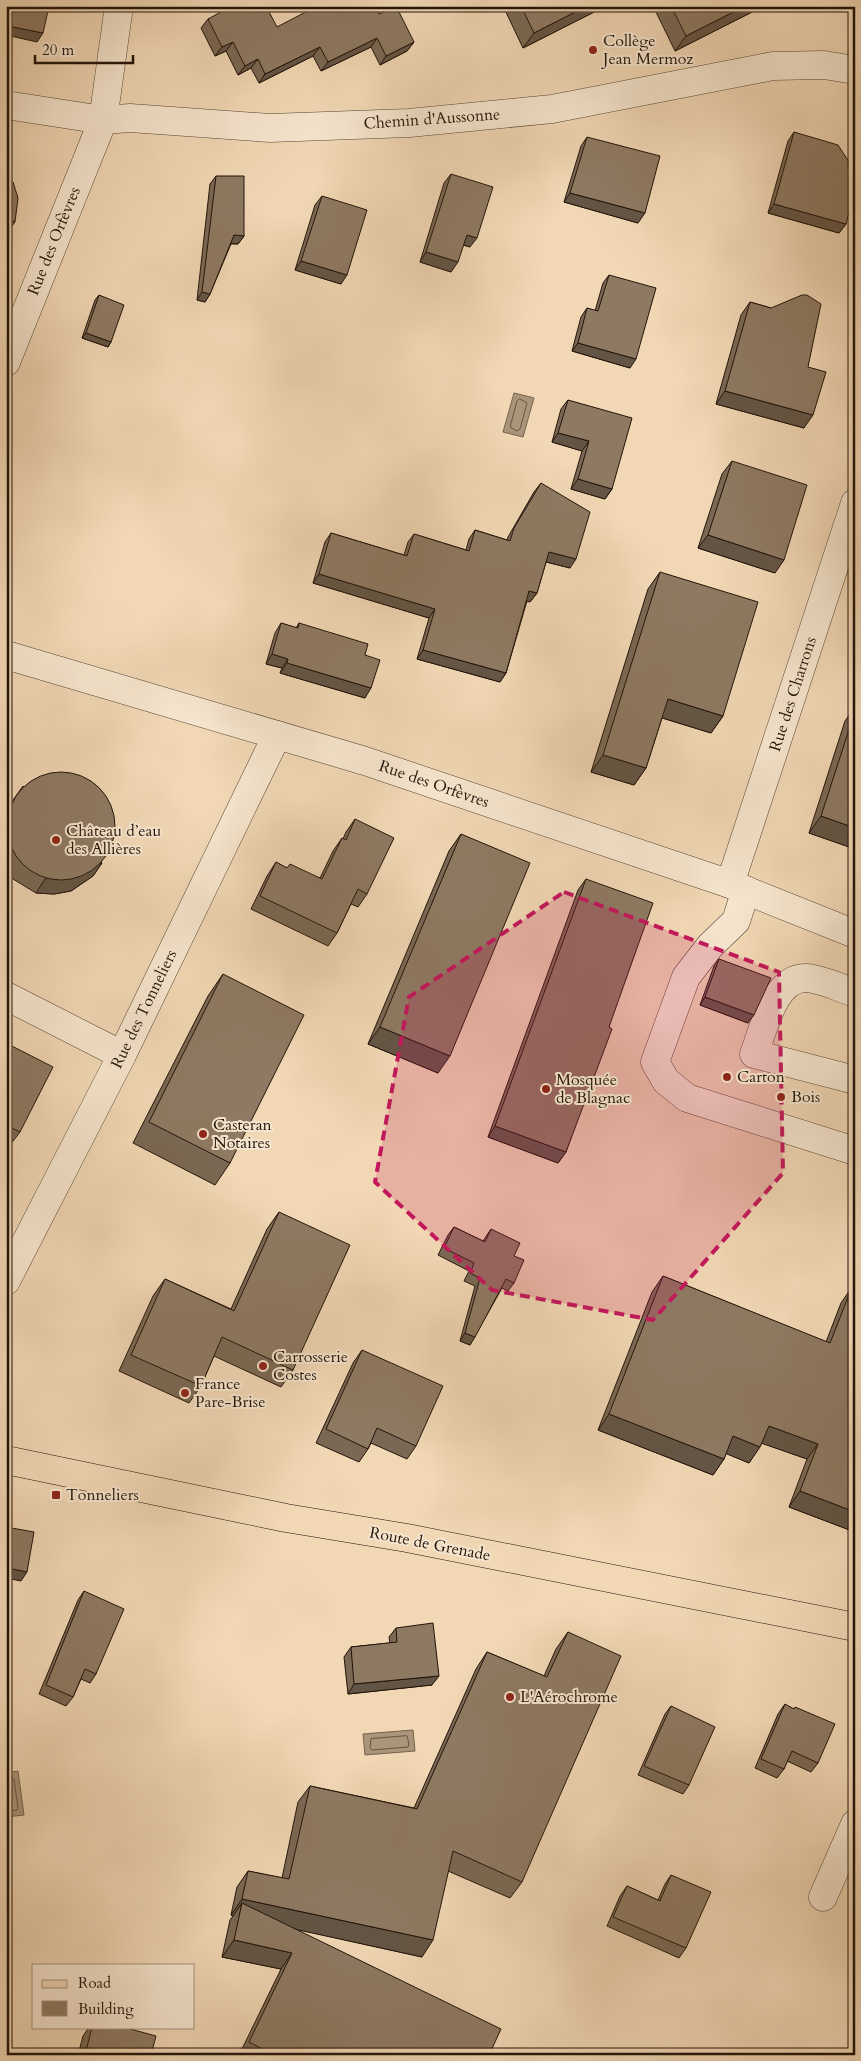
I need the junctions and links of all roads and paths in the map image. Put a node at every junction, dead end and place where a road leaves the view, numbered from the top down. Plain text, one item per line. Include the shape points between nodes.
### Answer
1 (119, 6) edge
2 (855, 70) edge
3 (6, 104) edge
4 (103, 120) junction
5 (6, 362) edge
6 (855, 503) edge
7 (6, 655) edge
8 (277, 735) junction
9 (738, 887) junction
10 (855, 934) edge
11 (855, 993) edge
12 (6, 996) edge
13 (122, 1055) junction
14 (855, 1080) edge
15 (855, 1151) edge
16 (6, 1281) edge
17 (6, 1460) edge
18 (855, 1627) edge
19 (855, 1824) edge
20 (822, 1897) dead end

1 - 4 street, Rue des Orfèvres
2 - 4 street, Chemin d'Aussonne via 824,65 773,66 552,109 410,123 270,128 130,118
3 - 4 street, Chemin d'Aussonne
4 - 5 street, Rue des Orfèvres
6 - 9 street, Rue des Charrons
7 - 8 street, Rue des Orfèvres
8 - 9 street, Rue des Orfèvres via 365,761
8 - 13 street, Rue des Tonneliers
9 - 10 street, Rue des Orfèvres
9 - 15 street, Rue des Charrons via 736,921 710,946 686,977 655,1062 666,1081 687,1098
11 - 14 street via 805,978 784,986 773,1003 754,1054
12 - 13 street
13 - 16 street, Rue des Tonneliers
17 - 18 main road, Route de Grenade via 286,1518 407,1538
19 - 20 street

